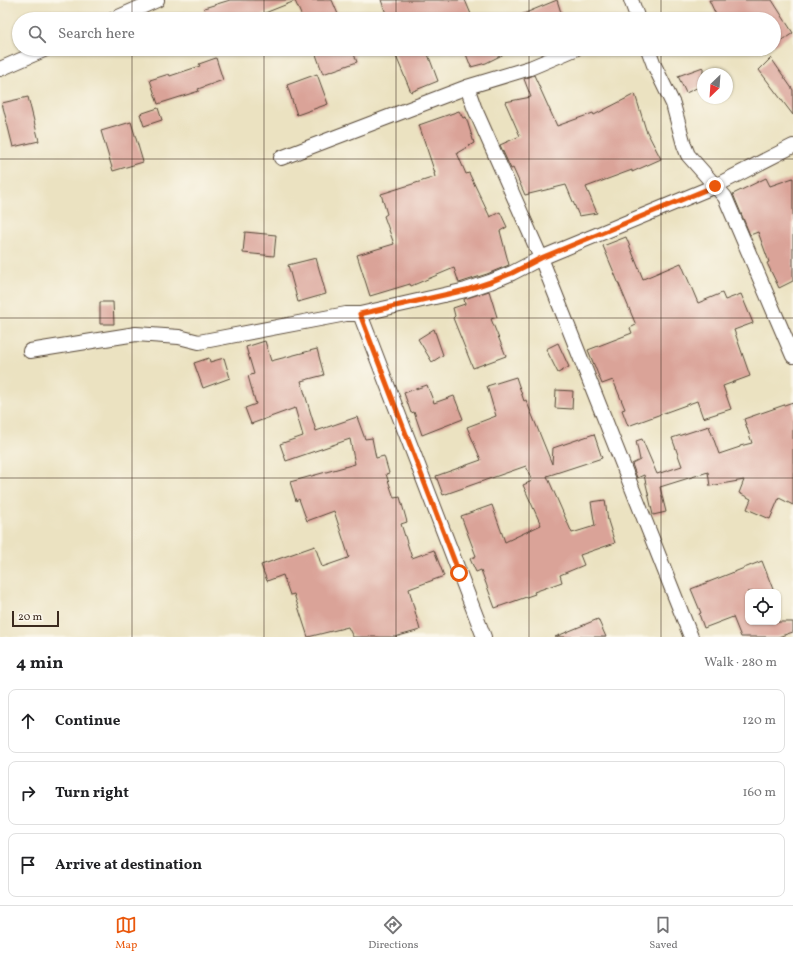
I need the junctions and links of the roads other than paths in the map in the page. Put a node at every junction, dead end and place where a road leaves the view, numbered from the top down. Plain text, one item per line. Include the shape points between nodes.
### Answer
1 (157, 0) edge
2 (631, 0) edge
3 (130, 12) edge
4 (635, 12) edge
5 (31, 56) edge
6 (558, 56) edge
7 (651, 56) edge
8 (0, 70) edge
9 (467, 87) junction
10 (793, 146) edge
11 (281, 158) dead end
12 (715, 186) junction
13 (541, 258) junction
14 (360, 314) junction
15 (30, 351) dead end
16 (793, 356) edge
17 (484, 637) edge
18 (691, 637) edge

1 - 3 street
2 - 4 street
5 - 8 street
6 - 9 street via 530,68
7 - 12 street via 673,104 688,155
9 - 11 street
9 - 13 street
10 - 12 street
12 - 13 street
12 - 16 street via 725,197
13 - 14 street via 512,273 466,290
13 - 18 street
14 - 15 street via 346,314 199,342 179,337 136,334
14 - 17 street

